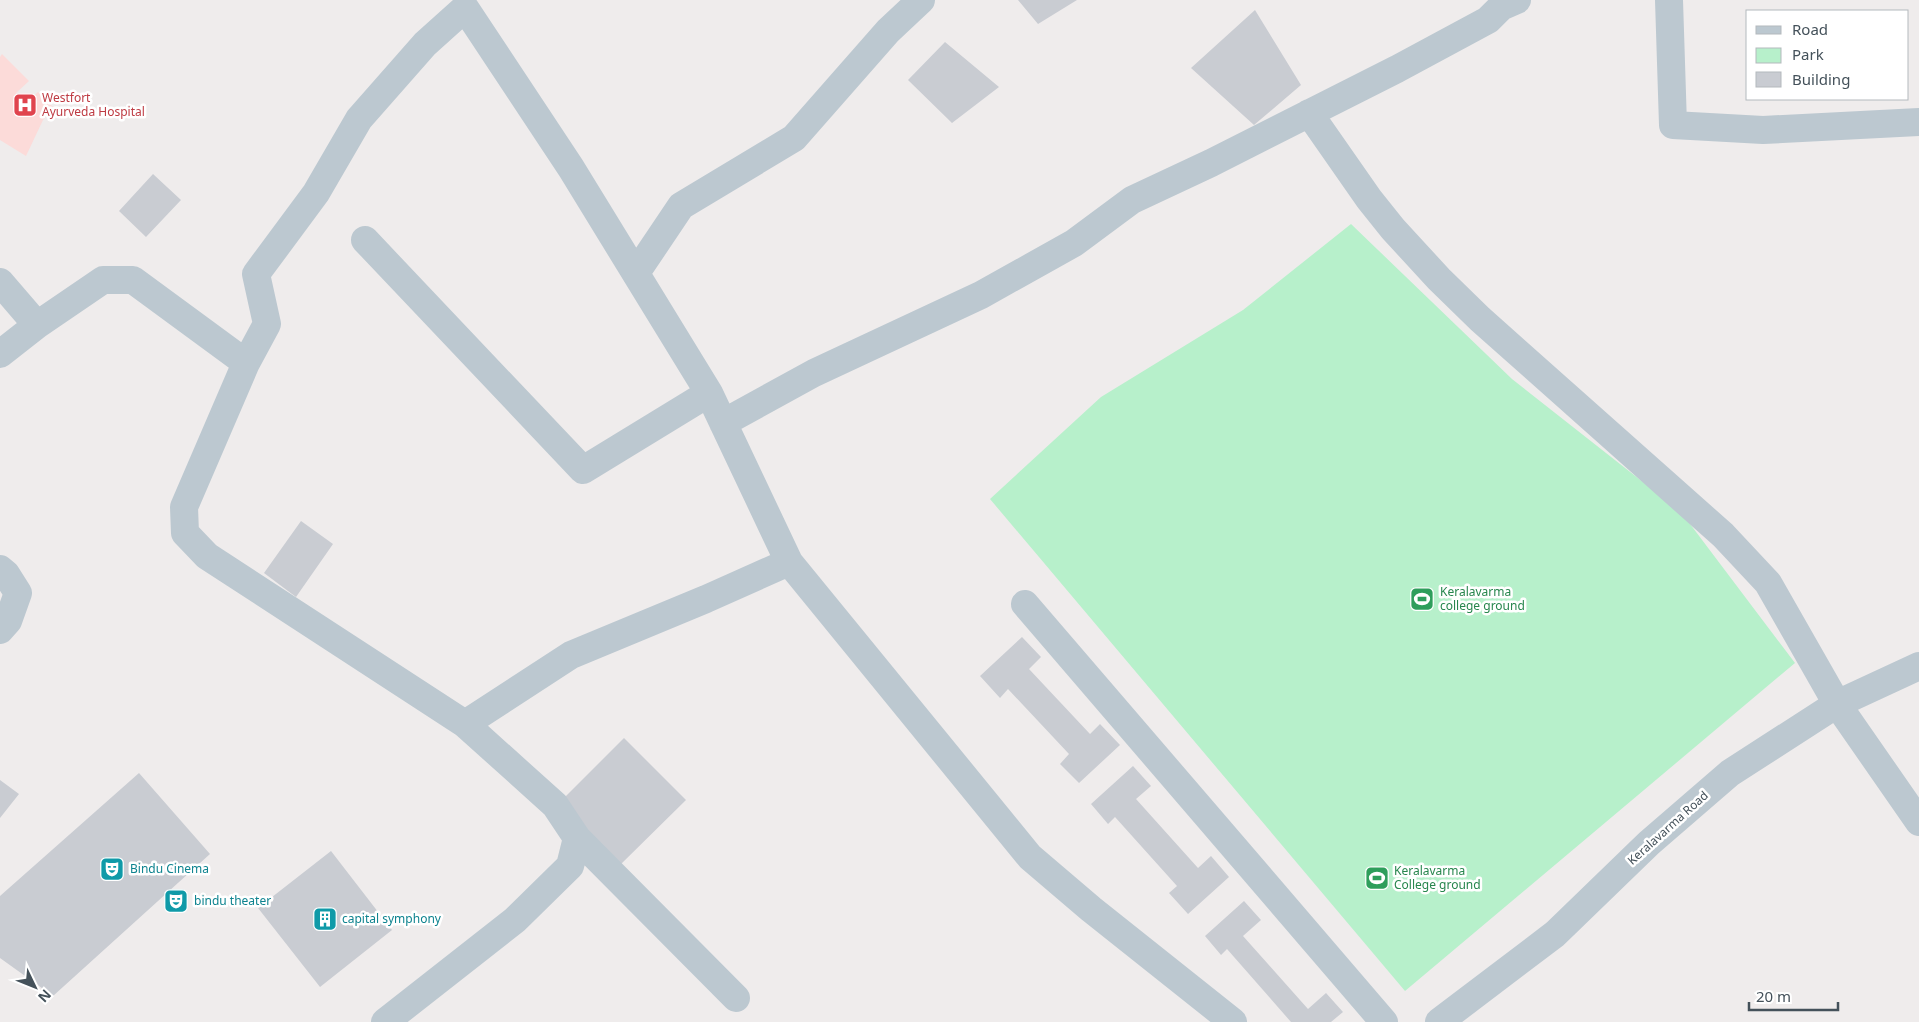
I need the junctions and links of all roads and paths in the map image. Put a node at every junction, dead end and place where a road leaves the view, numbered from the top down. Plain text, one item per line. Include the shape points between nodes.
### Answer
1 (921, 0) edge
2 (1517, 0) edge
3 (1668, 0) edge
4 (469, 4) edge
5 (1309, 113) junction
6 (1919, 122) edge
7 (365, 240) dead end
8 (636, 273) junction
9 (0, 282) edge
10 (37, 324) junction
11 (0, 354) edge
12 (246, 363) junction
13 (709, 393) junction
14 (723, 423) junction
15 (789, 562) junction
16 (0, 569) edge
17 (1025, 604) dead end
18 (0, 630) edge
19 (1919, 666) edge
20 (1837, 704) junction
21 (465, 724) junction
22 (1919, 822) edge
23 (577, 838) junction
24 (736, 998) dead end
25 (385, 1022) edge
26 (1233, 1022) edge
27 (1384, 1022) edge
28 (1439, 1022) edge

1 - 8 street via 888,31 794,138 681,206
2 - 5 street via 1501,7 1488,20
3 - 6 street via 1673,125 1763,130
4 - 8 street
4 - 12 street via 425,44 359,119 316,193 256,274 267,324
5 - 14 street via 1132,200 1074,243 981,296 814,373
5 - 20 street via 1369,199 1439,280 1723,535 1762,577
7 - 13 street via 583,470
8 - 13 street
9 - 10 street
10 - 11 street
10 - 12 street via 103,280 133,280
12 - 21 street via 184,507 185,533 207,556
13 - 14 street
14 - 15 street
15 - 21 street via 571,655
15 - 26 street via 1030,857
16 - 18 street via 18,593 8,621
17 - 27 street
19 - 20 street, Keralavarma Road
20 - 22 street
20 - 28 street, Keralavarma Road via 1730,773 1649,843 1555,934
21 - 23 street via 555,805
23 - 24 street
23 - 25 street via 570,866 515,920

